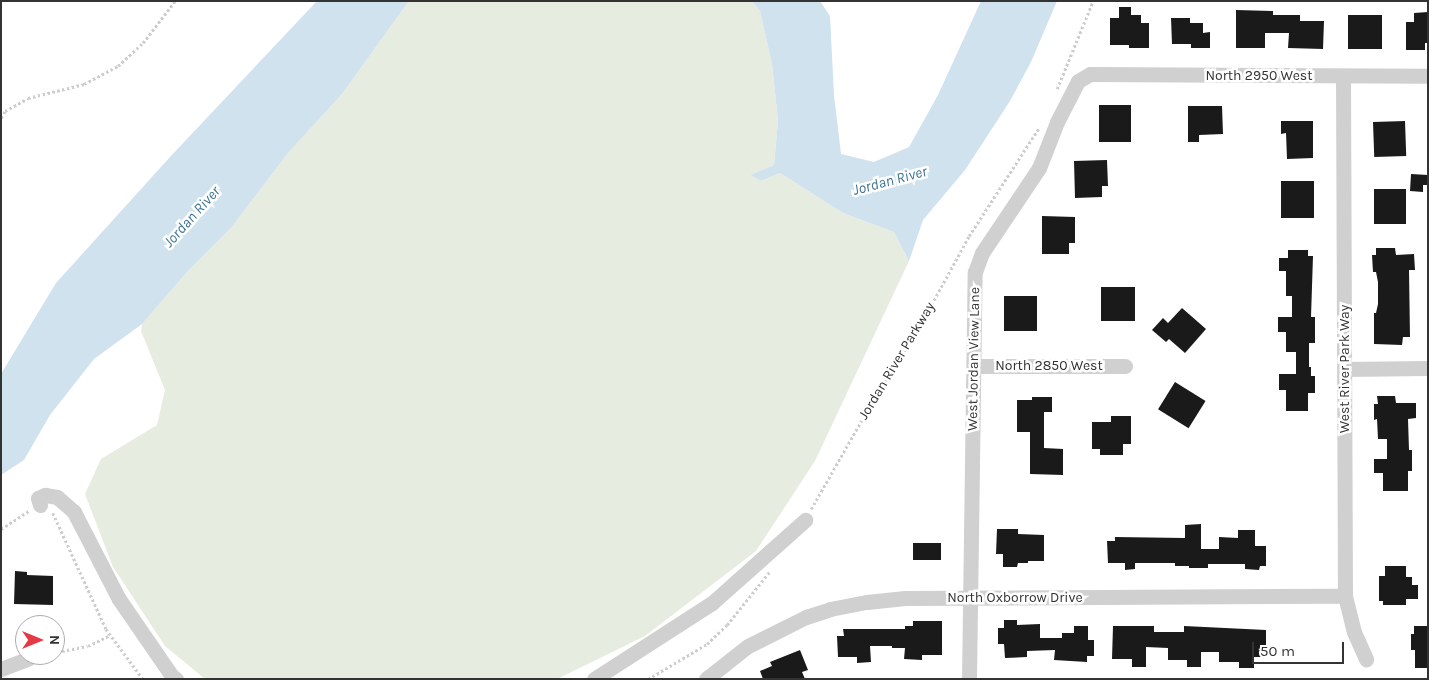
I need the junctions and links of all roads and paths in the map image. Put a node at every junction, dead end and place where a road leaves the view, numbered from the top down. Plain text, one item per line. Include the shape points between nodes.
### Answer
1 (176, 1) edge
2 (1093, 1) edge
3 (1090, 74) joint
4 (1343, 76) junction
5 (1428, 76) edge
6 (1054, 97) dead end
7 (1, 118) edge
8 (1042, 124) dead end
9 (974, 366) junction
10 (1125, 366) dead end
11 (1428, 368) edge
12 (1346, 369) junction
13 (40, 505) junction
14 (805, 520) joint
15 (1, 529) edge
16 (772, 569) dead end
17 (1345, 596) junction
18 (969, 598) junction
19 (111, 635) junction
20 (65, 650) edge
21 (1366, 659) dead end
22 (15, 664) edge
23 (1, 669) edge
24 (142, 679) edge
25 (176, 679) edge
26 (594, 679) edge
27 (648, 679) edge
28 (706, 679) edge
29 (969, 679) edge

1 - 7 path via 143,43 118,66 84,84 28,98
2 - 6 path
3 - 4 street, North 2950 West
3 - 9 street, West Jordan View Lane via 1078,81 1038,168 982,253 976,272
4 - 5 street, North 2950 West
4 - 12 street, West River Park Way
8 - 14 path, Jordan River Parkway via 968,236 917,330
9 - 10 street, North 2850 West
9 - 18 street, West Jordan View Lane
11 - 12 street
12 - 17 street, West River Park Way
13 - 15 path
13 - 19 path via 53,511
13 - 25 street via 38,498 45,495 57,497 74,512 118,600
14 - 26 street via 712,603
16 - 27 path via 727,625 707,644
17 - 18 street, North Oxborrow Drive
17 - 21 street, West River Park Way via 1354,632
18 - 28 street, North Oxborrow Drive via 905,598 830,609 806,617 748,646
18 - 29 street, West Jordan View Lane
19 - 20 path via 88,646
19 - 24 path
22 - 23 street

